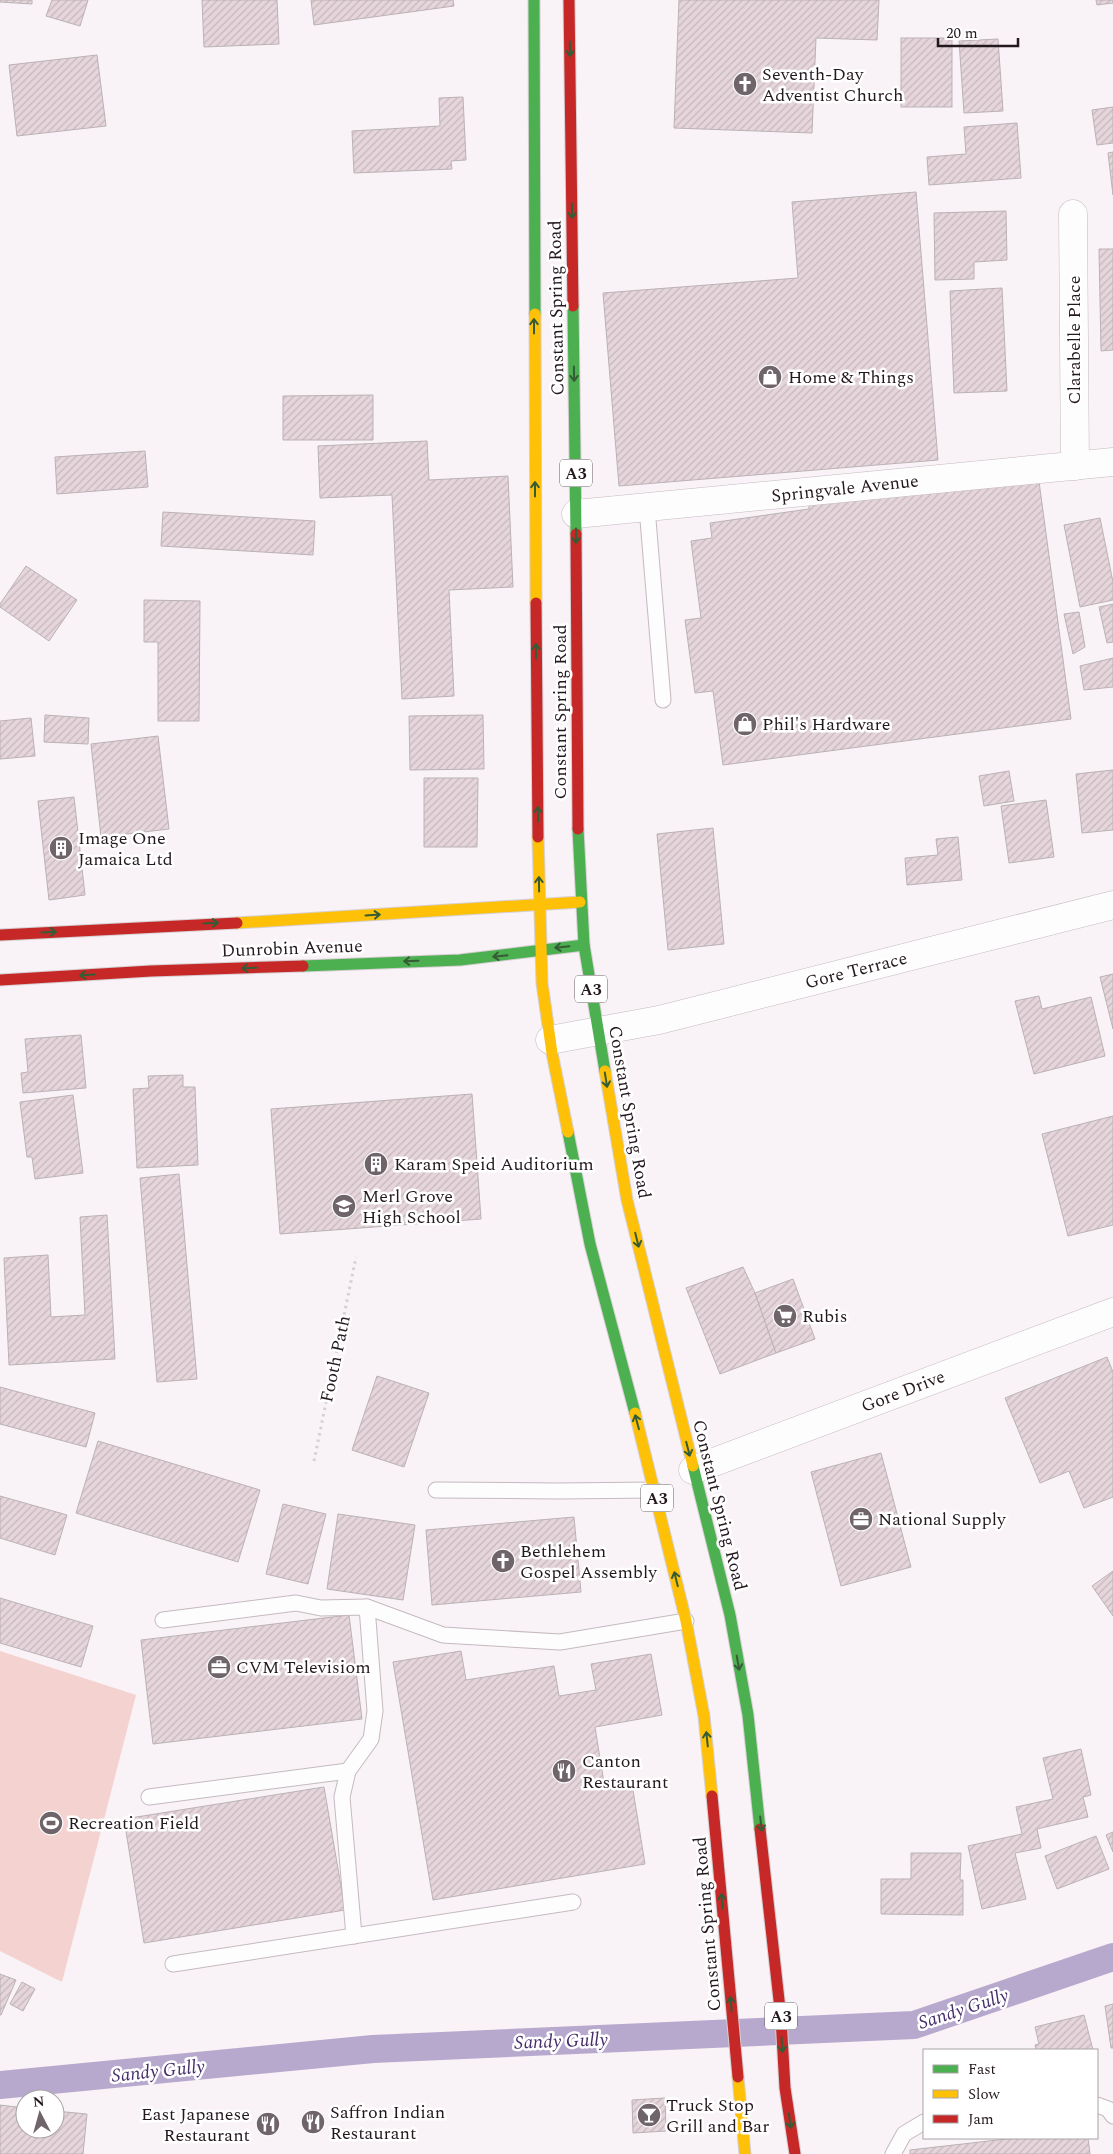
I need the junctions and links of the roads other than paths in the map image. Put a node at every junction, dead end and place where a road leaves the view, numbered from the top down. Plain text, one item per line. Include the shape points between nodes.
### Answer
1 (534, 0) edge
2 (569, 0) edge
3 (1073, 214) dead end
4 (1113, 462) edge
5 (1075, 466) junction
6 (647, 508) junction
7 (576, 514) junction
8 (663, 700) dead end
9 (580, 902) junction
10 (539, 905) junction
11 (1113, 905) edge
12 (0, 935) edge
13 (584, 945) junction
14 (541, 950) junction
15 (0, 980) edge
16 (598, 1032) junction
17 (550, 1040) junction
18 (1113, 1312) edge
19 (693, 1470) junction
20 (436, 1490) dead end
21 (655, 1490) junction
22 (367, 1607) junction
23 (163, 1620) dead end
24 (686, 1621) junction
25 (348, 1772) junction
26 (149, 1797) dead end
27 (573, 1902) dead end
28 (354, 1936) junction
29 (172, 1964) dead end
30 (1098, 2105) edge
31 (1113, 2116) edge
32 (923, 2123) edge
33 (745, 2154) edge
34 (795, 2154) edge
35 (893, 2154) edge

10 -> 1 main road, Constant Spring Road / A3 via 534,518
2 -> 7 main road, Constant Spring Road / A3
3 - 5 street, Clarabelle Place
4 - 5 street, Springvale Avenue
5 - 6 street, Springvale Avenue
6 - 7 street, Springvale Avenue
6 - 8 lane
7 -> 9 main road, Constant Spring Road / A3
9 - 10 main road, Dunrobin Avenue
9 - 13 main road, Constant Spring Road / A3
12 -> 10 main road, Dunrobin Avenue
10 - 14 main road, Constant Spring Road / A3
11 - 16 street, Gore Terrace via 659,1020
13 -> 14 main road, Dunrobin Avenue
13 - 16 main road, Constant Spring Road / A3
14 -> 15 main road, Dunrobin Avenue via 460,960
14 - 17 main road, Constant Spring Road / A3
16 - 17 street, Gore Terrace
16 -> 19 main road, Constant Spring Road / A3 via 627,1200
21 -> 17 main road, Constant Spring Road / A3 via 590,1244
18 - 19 street, Gore Drive
19 -> 34 main road, Constant Spring Road / A3 via 730,1615 748,1714 781,2018 785,2088
20 - 21 lane
24 -> 21 main road, Constant Spring Road / A3
22 - 23 lane via 321,1608 296,1603
22 - 24 lane via 443,1635 560,1642
22 - 25 lane via 375,1711 371,1739
33 -> 24 main road, Constant Spring Road / A3 via 704,1716
25 - 26 lane
25 - 28 lane via 342,1797
27 - 28 lane
28 - 29 lane
30 - 31 lane via 1108,2109
32 - 35 lane via 904,2134

